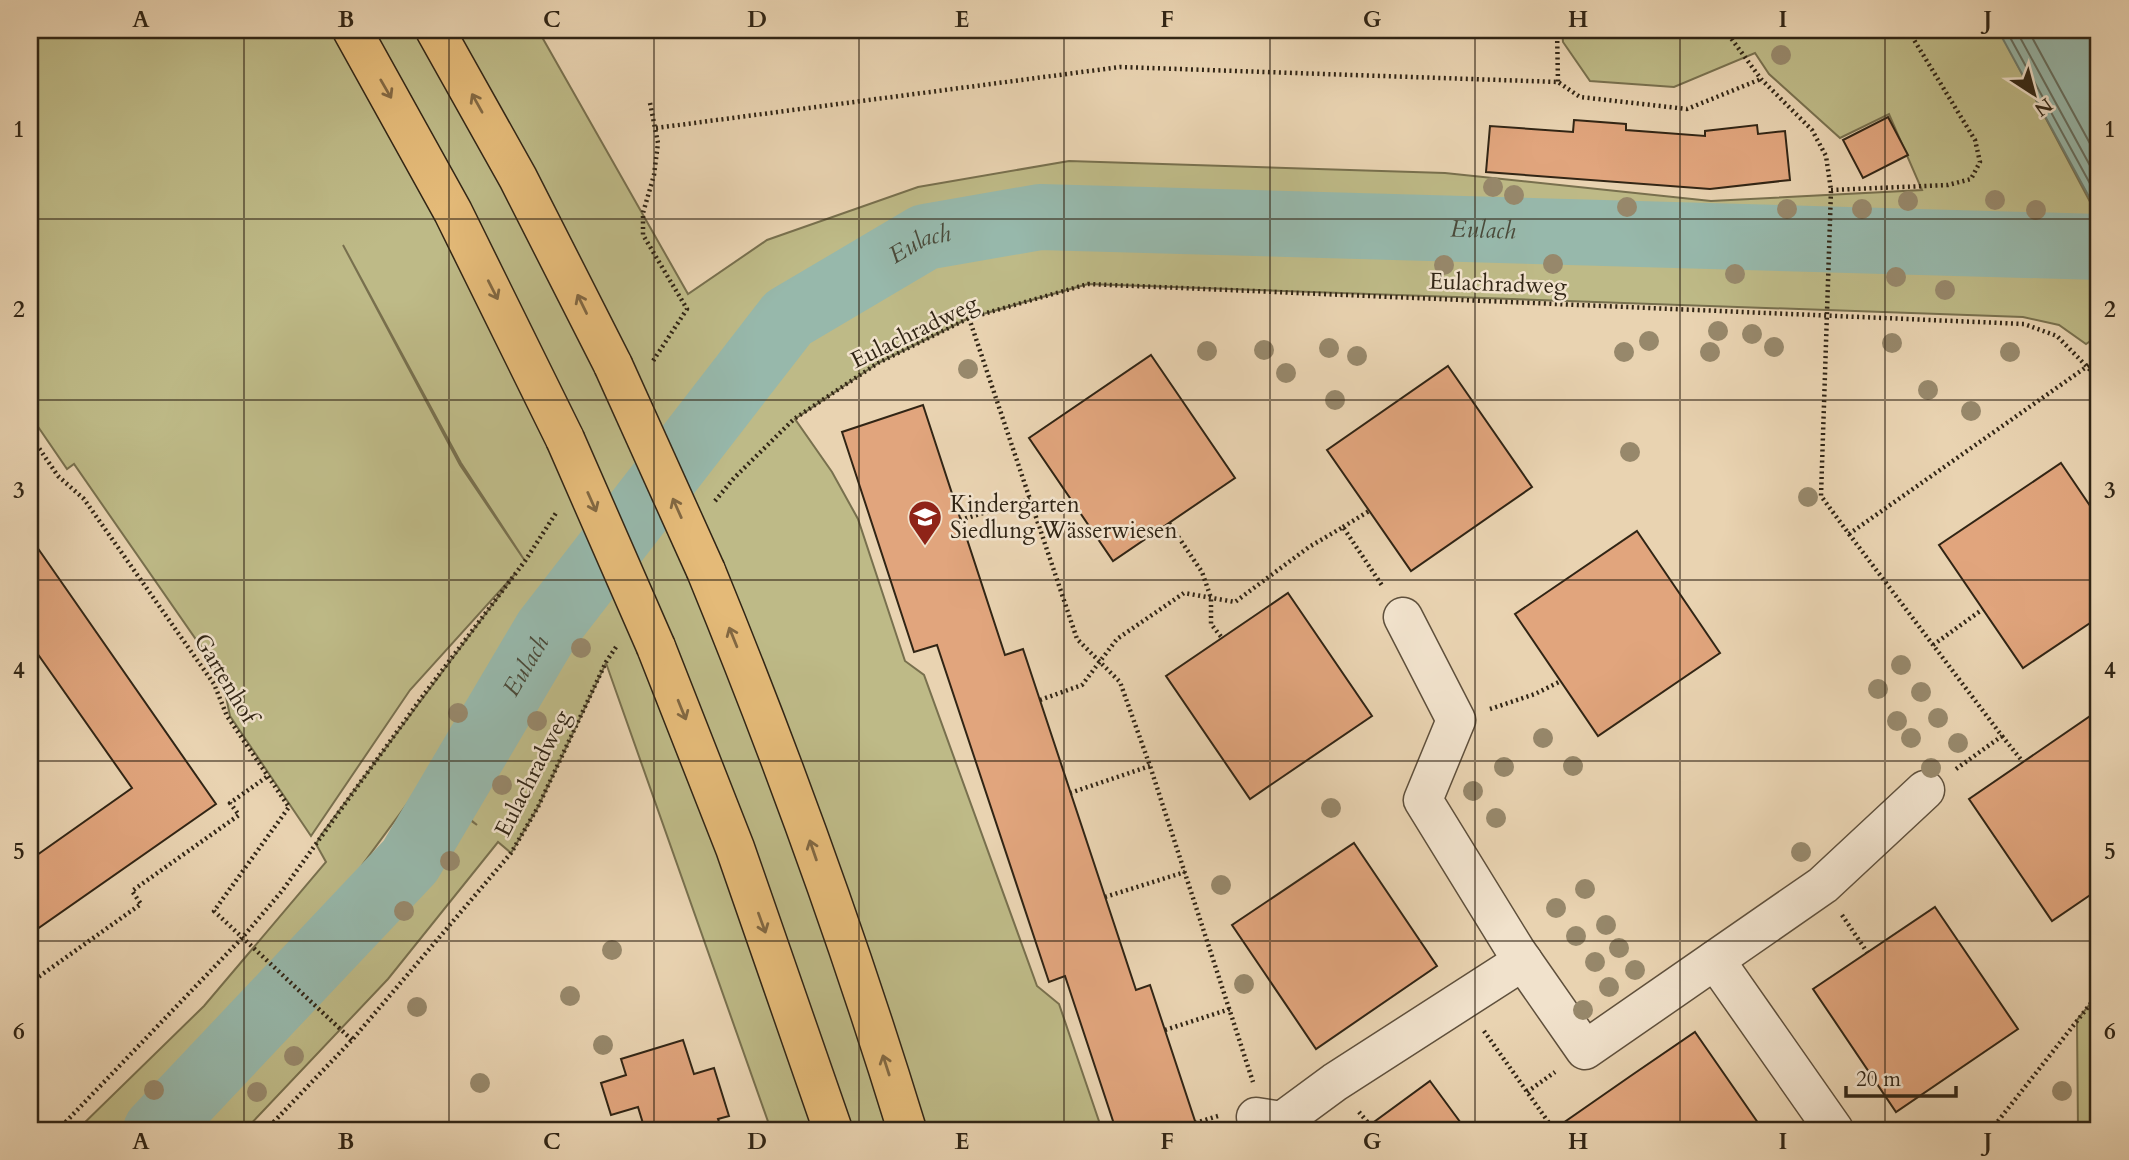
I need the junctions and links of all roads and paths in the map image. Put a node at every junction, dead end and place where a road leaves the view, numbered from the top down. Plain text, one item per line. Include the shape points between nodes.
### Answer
1 (352, 30) edge
2 (435, 30) edge
3 (1557, 30) edge
4 (1725, 30) edge
5 (1908, 30) edge
6 (1762, 79) junction
7 (1558, 82) junction
8 (650, 103) dead end
9 (656, 128) junction
10 (1831, 190) junction
11 (1826, 314) junction
12 (969, 318) junction
13 (2099, 358) edge
14 (650, 366) dead end
15 (2087, 366) junction
16 (2099, 380) edge
17 (30, 435) edge
18 (1030, 499) junction
19 (562, 503) dead end
20 (713, 503) dead end
21 (1369, 511) dead end
22 (960, 520) dead end
23 (1169, 523) dead end
24 (1343, 527) junction
25 (1849, 534) junction
26 (1211, 598) junction
27 (1983, 609) dead end
28 (1403, 617) joint
29 (1222, 639) dead end
30 (639, 643) junction
31 (1933, 645) junction
32 (1099, 660) junction
33 (1561, 681) dead end
34 (1040, 700) dead end
35 (1455, 720) junction
36 (2003, 736) junction
37 (2023, 762) dead end
38 (1150, 766) junction
39 (268, 776) junction
40 (1925, 790) joint
41 (1070, 793) dead end
42 (1185, 872) junction
43 (1105, 897) dead end
44 (1851, 928) dead end
45 (242, 938) junction
46 (1867, 952) dead end
47 (1715, 960) junction
48 (1523, 961) junction
49 (30, 984) edge
50 (2099, 993) edge
51 (1462, 1000) junction
52 (1230, 1009) junction
53 (1165, 1030) dead end
54 (352, 1040) junction
55 (1256, 1117) joint
56 (58, 1130) edge
57 (266, 1130) edge
58 (833, 1130) edge
59 (907, 1130) edge
60 (1554, 1130) edge
61 (1834, 1130) edge
62 (1991, 1130) edge

1 -> 30 highway, bridge via 453,212 565,439
59 -> 2 highway, bridge via 804,823 706,571 613,365 518,178
3 - 7 path
4 - 6 path
5 - 10 path via 1975,140 1980,162 1971,179 1948,185
6 - 7 path via 1687,109 1580,97
6 - 10 path via 1812,130 1826,156
7 - 9 path via 1120,67
8 - 9 path
9 - 14 path via 656,167 643,235 687,309
10 - 11 path
11 - 12 path, Eulachradweg via 1088,285
11 - 15 path, Eulachradweg via 2024,324 2057,336
11 - 25 path via 1821,496
12 - 18 path
12 - 20 path, Eulachradweg via 878,363 794,419
13 - 15 path
15 - 16 path, Eulachradweg
15 - 25 path
17 - 39 path, Gartenhof via 58,476 84,499 207,673 227,716
18 - 22 path
18 - 32 path via 1077,639
19 - 45 path via 525,561 282,891
21 - 24 path
23 - 26 path via 1202,572
24 - 26 path via 1235,602
24 - 28 path
25 - 31 path
26 - 29 path via 1211,624
26 - 32 path via 1184,593 1117,639
27 - 31 path
28 - 35 lane
30 - 54 path, Eulachradweg via 606,662 538,807 511,853
30 -> 58 highway via 736,848
31 - 36 path
32 - 34 path via 1082,685
32 - 38 path via 1120,682
33 - 35 path
35 - 48 lane via 1423,800
36 - 37 path
36 - 40 path
38 - 41 path
38 - 42 path
39 - 45 path, Gartenhof via 289,807 214,911
39 - 49 path via 230,803 239,815 132,891 141,904
40 - 47 lane via 1823,885
42 - 43 path
42 - 52 path
44 - 46 path
45 - 54 path
45 - 56 path
47 - 48 lane via 1586,1050
47 - 61 lane
48 - 51 lane
50 - 62 path
51 - 55 lane via 1282,1121
51 - 60 path
52 - 53 path
52 - 55 path via 1257,1093
54 - 57 path, Eulachradweg

